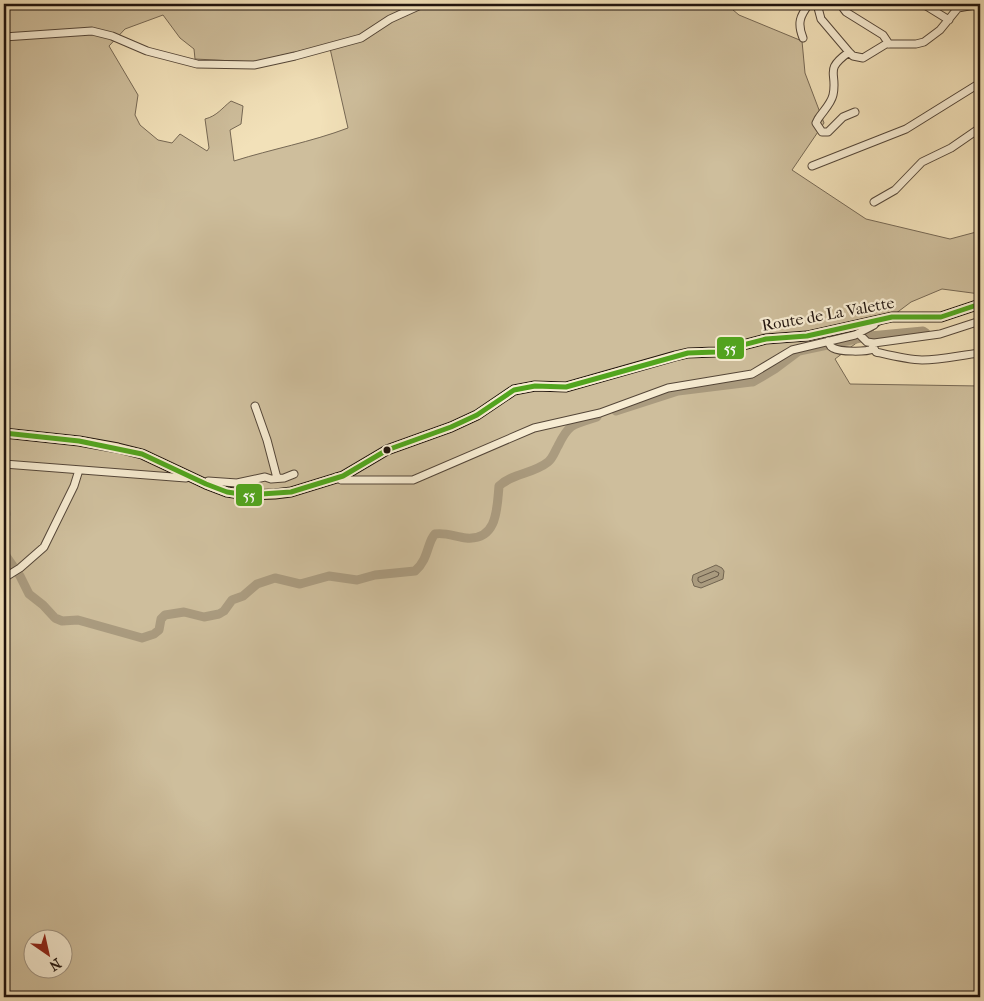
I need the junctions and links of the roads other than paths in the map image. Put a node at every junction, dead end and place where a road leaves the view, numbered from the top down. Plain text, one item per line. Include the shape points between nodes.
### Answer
1 (423, 4) edge
2 (809, 4) edge
3 (817, 4) edge
4 (844, 4) edge
5 (923, 4) edge
6 (980, 4) edge
7 (949, 20) junction
8 (4, 37) edge
9 (803, 38) dead end
10 (889, 44) junction
11 (849, 52) junction
12 (980, 83) edge
13 (856, 112) dead end
14 (980, 128) edge
15 (812, 166) dead end
16 (874, 202) dead end
17 (980, 304) edge
18 (878, 320) junction
19 (980, 321) edge
20 (861, 336) junction
21 (829, 344) junction
22 (872, 346) junction
23 (980, 349) edge
24 (255, 406) dead end
25 (4, 432) edge
26 (4, 464) edge
27 (79, 470) junction
28 (294, 474) dead end
29 (188, 476) junction
30 (336, 476) junction
31 (277, 478) junction
32 (206, 484) junction
33 (4, 578) edge

1 - 8 street via 390,19 361,38 251,66 194,63 147,52 92,31
2 - 9 street via 799,25
3 - 11 street via 821,19
4 - 10 street via 846,12 884,35
5 - 7 street
6 - 7 street via 958,8
7 - 10 street via 939,32 921,43
10 - 11 street via 863,58
11 - 13 street via 834,67 833,96 816,123 821,131 828,132 844,116
12 - 15 street via 906,129
14 - 16 street via 951,148 922,162 895,190
17 - 18 main road, Route de La Valette via 940,317 900,316
18 - 20 street
18 - 30 main road, Route de La Valette via 807,336 766,339 716,352 688,353 566,387 535,386 514,390 451,427 399,445
19 - 22 street via 940,334
20 - 21 street
20 - 22 street
21 - 22 street via 834,348 860,351
21 - 30 street via 792,350 752,374 668,388 600,413 534,428 413,480 341,480
22 - 23 street via 878,352 922,360 980,353
24 - 31 street
25 - 29 main road, Route de La Valette via 118,448 142,454
26 - 27 street
27 - 29 street
27 - 33 street via 44,547
28 - 31 street
29 - 32 main road, Route de La Valette
30 - 32 main road, Route de La Valette via 275,494 247,495
31 - 32 street via 237,483 208,481

